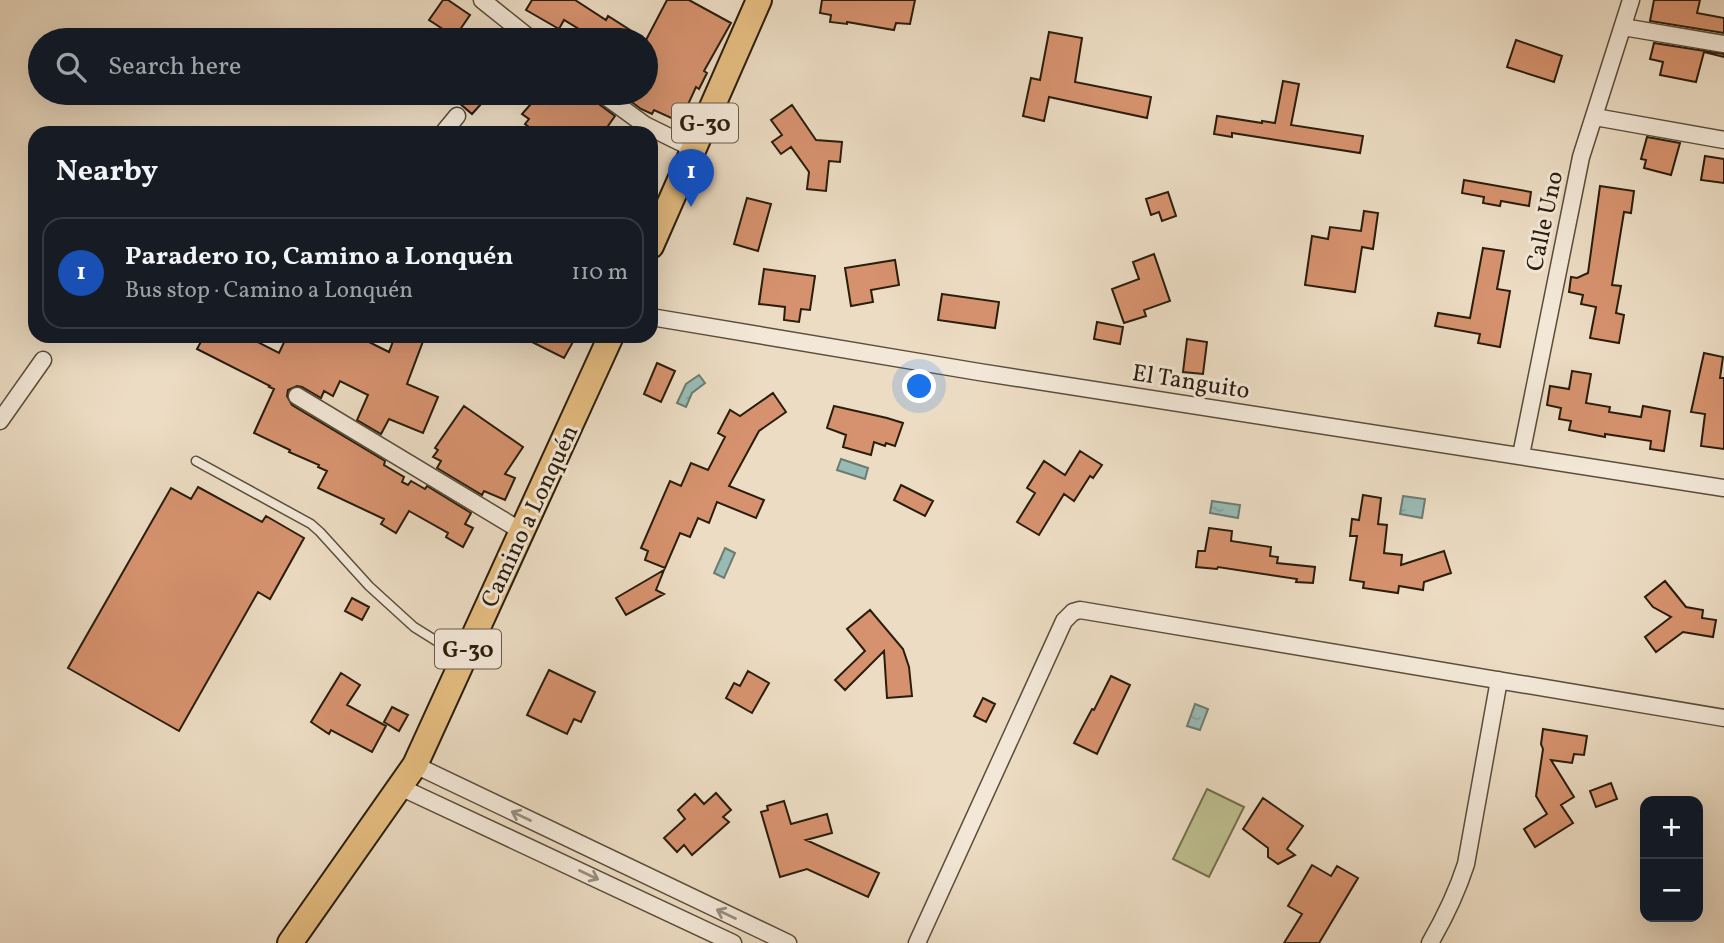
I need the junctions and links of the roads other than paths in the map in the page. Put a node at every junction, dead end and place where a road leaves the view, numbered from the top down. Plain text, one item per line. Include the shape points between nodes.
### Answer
1 (482, 0) edge
2 (759, 0) edge
3 (1631, 0) edge
4 (1623, 27) junction
5 (517, 28) edge
6 (1724, 44) edge
7 (618, 105) edge
8 (457, 116) dead end
9 (1595, 117) junction
10 (449, 126) edge
11 (647, 126) edge
12 (658, 131) edge
13 (1724, 140) edge
14 (694, 149) junction
15 (658, 230) edge
16 (658, 318) edge
17 (608, 343) edge
18 (43, 360) dead end
19 (297, 396) dead end
20 (0, 421) edge
21 (1521, 455) junction
22 (197, 461) dead end
23 (1724, 488) edge
24 (523, 532) junction
25 (464, 658) junction
26 (1499, 680) junction
27 (1724, 718) edge
28 (415, 765) junction
29 (400, 787) junction
30 (290, 943) edge
31 (733, 943) edge
32 (788, 943) edge
33 (917, 943) edge
34 (1430, 943) edge

1 - 5 street
2 - 14 main road, G-30
3 - 4 street, Calle Uno
4 - 6 street
4 - 9 street, Calle Uno
7 - 11 street
8 - 10 street
9 - 13 street
9 - 21 street, Calle Uno via 1574,188
12 - 14 street
14 - 15 main road, G-30
16 - 21 street, El Tanguito
17 - 24 main road, Camino a Lonquén / G-30
18 - 20 street
19 - 24 street
21 - 23 street, El Tanguito
22 - 25 lane via 311,524 414,627
24 - 25 main road, Camino a Lonquén / G-30
25 - 28 main road, Camino a Lonquén / G-30
26 - 27 street
26 - 33 street via 1087,610 1073,612 1064,621
26 - 34 street via 1466,864
28 - 29 main road, Camino a Lonquén / G-30
32 -> 28 street
29 - 30 main road, Camino a Lonquén / G-30
29 -> 31 street

